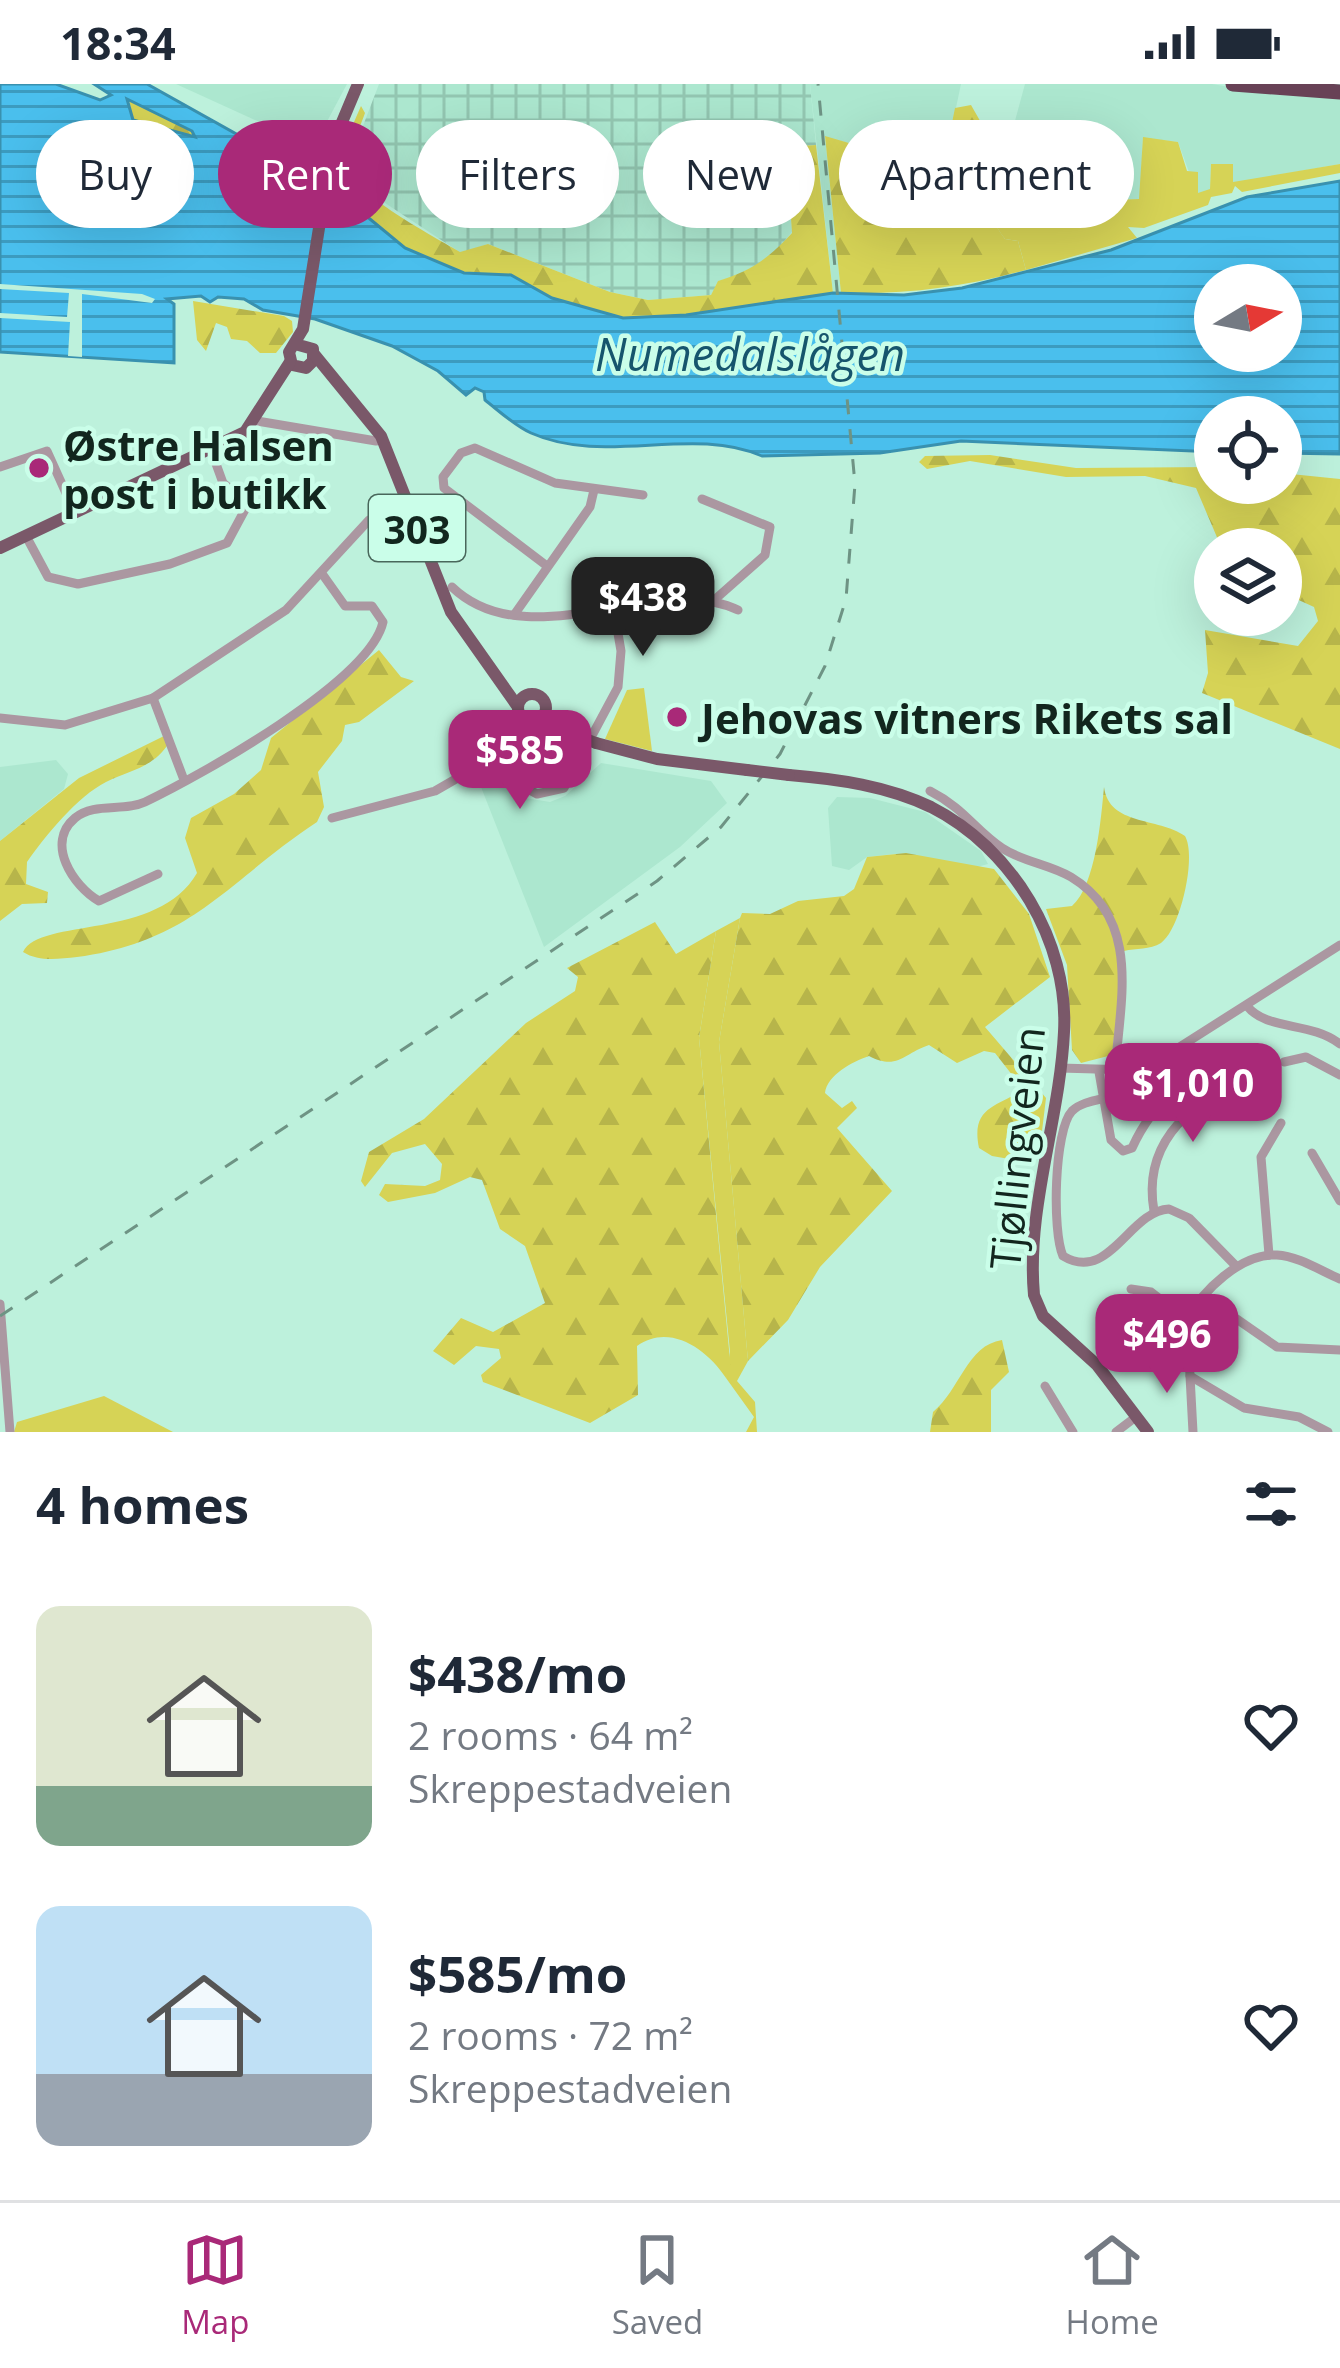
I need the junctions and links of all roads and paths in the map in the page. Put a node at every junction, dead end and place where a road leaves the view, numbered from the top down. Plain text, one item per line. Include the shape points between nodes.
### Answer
1 (362, 84) edge
2 (1233, 84) edge
3 (1340, 92) edge
4 (306, 342) junction
5 (299, 366) junction
6 (330, 375) junction
7 (257, 421) junction
8 (376, 441) dead end
9 (211, 450) junction
10 (0, 467) edge
11 (594, 490) junction
12 (643, 495) dead end
13 (702, 499) dead end
14 (408, 501) junction
15 (76, 513) junction
16 (26, 536) junction
17 (0, 548) edge
18 (547, 566) junction
19 (323, 574) junction
20 (452, 587) dead end
21 (712, 602) junction
22 (614, 610) junction
23 (738, 610) dead end
24 (514, 615) junction
25 (502, 683) junction
26 (529, 694) junction
27 (153, 698) junction
28 (518, 707) junction
29 (546, 707) junction
30 (0, 718) edge
31 (531, 721) junction
32 (566, 729) junction
33 (481, 738) dead end
34 (509, 764) junction
35 (494, 767) junction
36 (184, 781) junction
37 (930, 791) dead end
38 (332, 818) dead end
39 (158, 874) dead end
40 (1340, 945) edge
41 (1246, 1006) junction
42 (1340, 1044) edge
43 (1237, 1055) dead end
44 (1284, 1062) dead end
45 (1060, 1068) junction
46 (1115, 1071) junction
47 (1100, 1072) junction
48 (1340, 1075) edge
49 (1239, 1085) dead end
50 (1106, 1098) junction
51 (1281, 1123) dead end
52 (1312, 1153) dead end
53 (1340, 1170) edge
54 (1324, 1177) junction
55 (1340, 1201) edge
56 (1154, 1211) junction
57 (1268, 1255) junction
58 (1236, 1266) junction
59 (1340, 1279) edge
60 (1131, 1289) dead end
61 (1205, 1298) junction
62 (0, 1304) edge
63 (1187, 1320) junction
64 (1340, 1350) edge
65 (1190, 1376) junction
66 (1045, 1386) dead end
67 (1137, 1416) junction
68 (10, 1432) edge
69 (1073, 1432) edge
70 (1116, 1432) edge
71 (1148, 1432) edge
72 (1193, 1432) edge
73 (1328, 1432) edge

1 - 4 main road via 326,178
2 - 3 highway
4 - 5 main road
4 - 5 main road
4 - 6 main road, 303
5 - 6 main road
5 - 7 main road
6 - 14 main road, 303 via 381,436
7 - 8 street
7 - 9 main road
9 - 15 main road
9 - 16 street via 223,483 248,501 232,539 215,549 69,584 45,573
10 - 15 street via 40,450
11 - 12 street
11 - 18 street
11 - 18 street via 535,477 475,448 461,453 442,484
13 - 21 street via 770,527 765,555
14 - 19 street via 369,520
14 - 25 main road, 303 via 451,612
15 - 16 main road
16 - 17 main road
18 - 24 street
19 - 27 street via 286,610
19 - 36 street via 345,606 376,609 383,622 378,637 344,675 252,746
20 - 24 street via 477,606
21 - 22 street
21 - 23 street
22 - 24 street
22 - 34 street via 618,687 571,782 556,792 531,792
25 - 26 main road
25 - 28 main road, 303
26 - 28 main road
26 - 29 main road
27 - 30 street via 65,725
27 - 36 street
28 - 31 main road, 303
29 - 31 main road
29 - 32 main road
31 - 32 main road
31 - 34 street
32 - 45 main road, Tjøllingveien, bridge via 657,759 859,784 958,824 997,857 1034,908 1064,1010
33 - 35 street via 489,741
34 - 35 street
35 - 38 street
36 - 39 street via 140,805 88,810 62,840 64,862 99,901
37 - 46 street via 1000,846 1054,868 1102,901 1124,971
40 - 41 street
41 - 42 street via 1259,1020 1318,1028
41 - 46 street via 1156,1062
43 - 50 street via 1173,1088 1128,1150 1113,1145
44 - 48 street via 1306,1057
45 - 47 street
45 - 67 main road, Tjøllingveien via 1034,1295 1050,1325 1097,1365
46 - 47 street
47 - 50 street
49 - 56 street via 1196,1106 1156,1156 1149,1178
50 - 56 street via 1072,1112 1066,1124 1054,1217 1060,1250 1074,1262 1102,1257
51 - 57 street via 1262,1157
52 - 54 street
53 - 54 street
54 - 55 street
56 - 58 street via 1182,1214
57 - 58 street
57 - 59 street
58 - 61 street
60 - 63 street via 1151,1292
61 - 63 street
61 - 64 street via 1277,1347
62 - 68 street
63 - 65 street
65 - 72 street
65 - 73 street via 1244,1408 1299,1417
66 - 69 street
67 - 70 street
67 - 71 main road, Tjøllingveien

